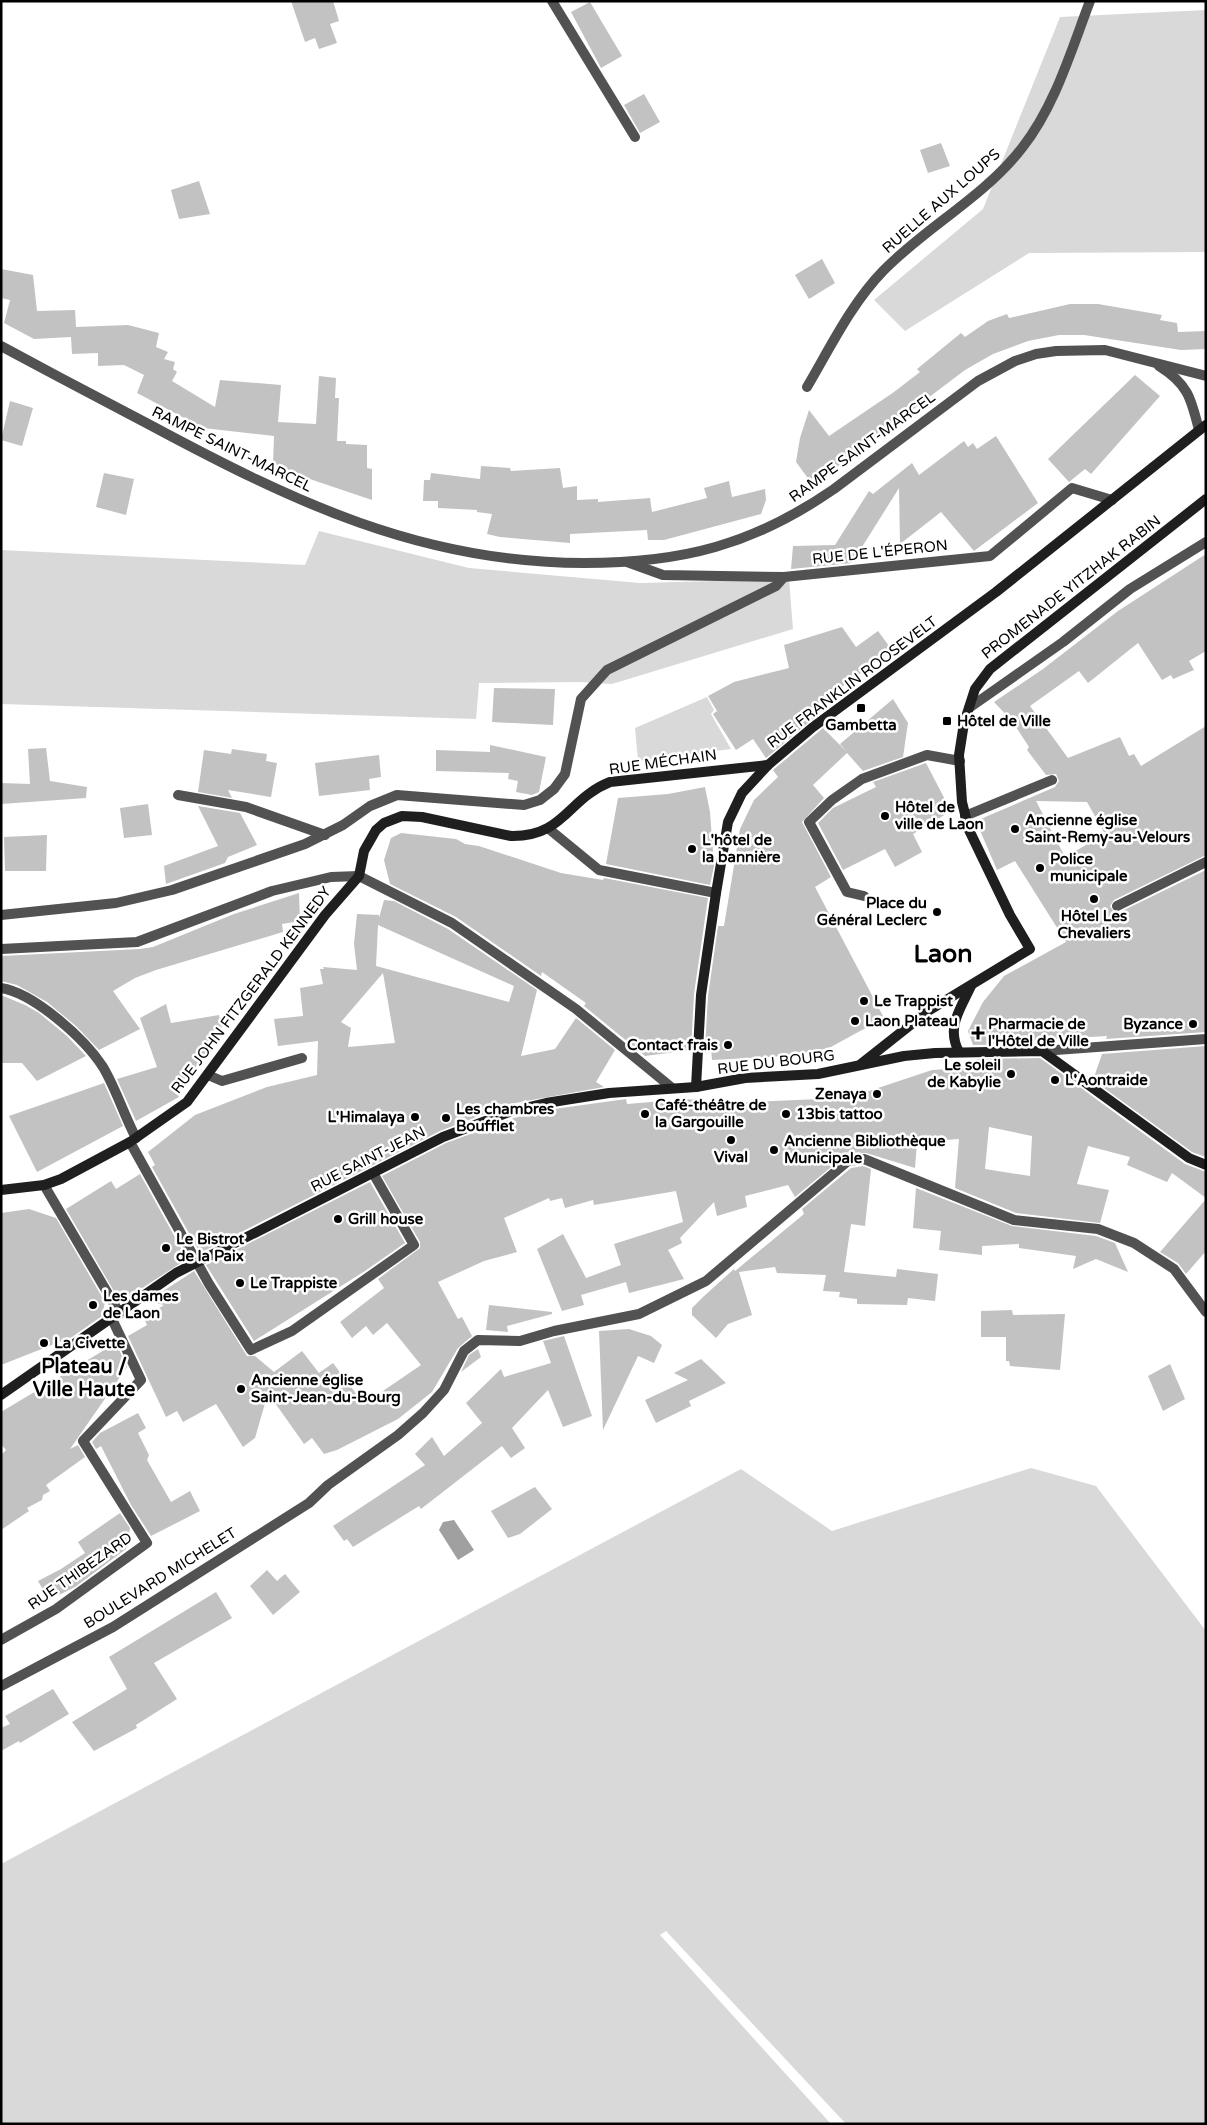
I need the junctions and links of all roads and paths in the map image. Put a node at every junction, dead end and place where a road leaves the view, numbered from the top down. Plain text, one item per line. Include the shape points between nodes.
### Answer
1 (552, 1) edge
2 (1090, 1) edge
3 (635, 137) dead end
4 (1, 346) edge
5 (1150, 360) junction
6 (1206, 376) edge
7 (807, 388) dead end
8 (1203, 428) edge
9 (1206, 499) edge
10 (1112, 500) junction
11 (1206, 542) edge
12 (627, 562) junction
13 (784, 576) junction
14 (969, 708) junction
15 (960, 761) junction
16 (768, 765) junction
17 (1052, 780) dead end
18 (178, 795) dead end
19 (965, 816) junction
20 (549, 829) junction
21 (325, 835) junction
22 (1206, 862) edge
23 (359, 876) junction
24 (716, 893) junction
25 (864, 896) dead end
26 (1116, 906) dead end
27 (1, 915) edge
28 (1, 949) edge
29 (1030, 949) joint
30 (971, 986) junction
31 (1, 988) edge
32 (1206, 1039) edge
33 (1042, 1051) junction
34 (959, 1052) junction
35 (302, 1058) dead end
36 (859, 1066) junction
37 (208, 1075) junction
38 (671, 1087) junction
39 (696, 1087) junction
40 (133, 1140) junction
41 (1206, 1165) edge
42 (373, 1173) junction
43 (44, 1185) junction
44 (1, 1190) edge
45 (197, 1263) junction
46 (1206, 1312) edge
47 (116, 1316) junction
48 (1, 1395) edge
49 (1, 1640) edge
50 (1, 1686) edge

1 - 3 street
2 - 7 street, RUELLE AUX LOUPS via 1038,126 1021,150 1001,171 884,270 858,301
4 - 12 street, RAMPE SAINT-MARCEL via 246,476 361,524 445,548 496,556 561,563
5 - 6 street, RAMPE SAINT-MARCEL
5 - 8 street, RAMPE SAINT-MARCEL via 1178,379
5 - 12 street, RAMPE SAINT-MARCEL via 1105,350 1080,350 1036,354 1015,361 978,381 834,489 770,527 716,548 682,556
8 - 10 street, RUE FRANKLIN ROOSEVELT
9 - 14 street, PROMENADE YITZHAK RABIN via 990,669 975,688
10 - 13 street, RUE DE L'ÉPERON via 1072,488 990,556
10 - 16 street, RUE FRANKLIN ROOSEVELT via 813,727
11 - 14 street via 1130,589
12 - 13 street, RUE DE L'ÉPERON via 663,575
13 - 21 street via 776,586 607,670 581,699 565,774 540,800 524,805 397,795 370,806
14 - 15 street, PROMENADE YITZHAK RABIN
15 - 19 street, PROMENADE YITZHAK RABIN
15 - 25 street via 927,755 862,779 832,800 809,822 847,892
16 - 20 street, RUE MÉCHAIN via 610,782 590,792
16 - 24 street, RUE FRANKLIN ROOSEVELT via 742,793 728,822
17 - 19 street
18 - 21 street via 246,807
19 - 29 street, PROMENADE YITZHAK RABIN
20 - 23 street, RUE MÉCHAIN via 537,834 511,836 422,818 394,818 370,838
20 - 24 street via 599,870
21 - 27 street via 281,853 147,897
22 - 26 street
23 - 28 street via 330,877 272,891 137,942
23 - 37 street, RUE JOHN FITZGERALD KENNEDY via 325,915
23 - 38 street via 452,923 576,1009
24 - 39 street, RUE FRANKLIN ROOSEVELT via 702,995
29 - 30 street, RUE DU BOURG
30 - 34 street via 953,1027 953,1040
30 - 36 street, RUE DU BOURG via 928,1012
31 - 40 street via 15,990 64,1023 103,1067
32 - 33 street
33 - 34 street, RUE DU BOURG
33 - 41 street via 1189,1158
34 - 36 street, RUE DU BOURG via 904,1056
35 - 37 street via 222,1081
36 - 39 street, RUE DU BOURG via 818,1074 744,1078
37 - 40 street, RUE JOHN FITZGERALD KENNEDY via 187,1102
38 - 39 street, RUE SAINT-JEAN
38 - 42 street, RUE SAINT-JEAN via 609,1093 512,1111 443,1137
40 - 43 street, RUE JOHN FITZGERALD KENNEDY
40 - 45 street
42 - 45 street, RUE SAINT-JEAN
42 - 45 street via 414,1245 292,1331 251,1350
43 - 44 street, RUE JOHN FITZGERALD KENNEDY
43 - 47 street
45 - 47 street, RUE SAINT-JEAN via 176,1273
46 - 50 street, BOULEVARD MICHELET via 1174,1269 1134,1243 1098,1229 1014,1220 864,1159 848,1161 706,1281 639,1314 520,1341 478,1340 464,1350 444,1390 423,1413 309,1503 113,1627
47 - 48 street, RUE SAINT-JEAN
47 - 49 street, RUE THIBEZARD via 141,1380 83,1441 147,1542 56,1609

